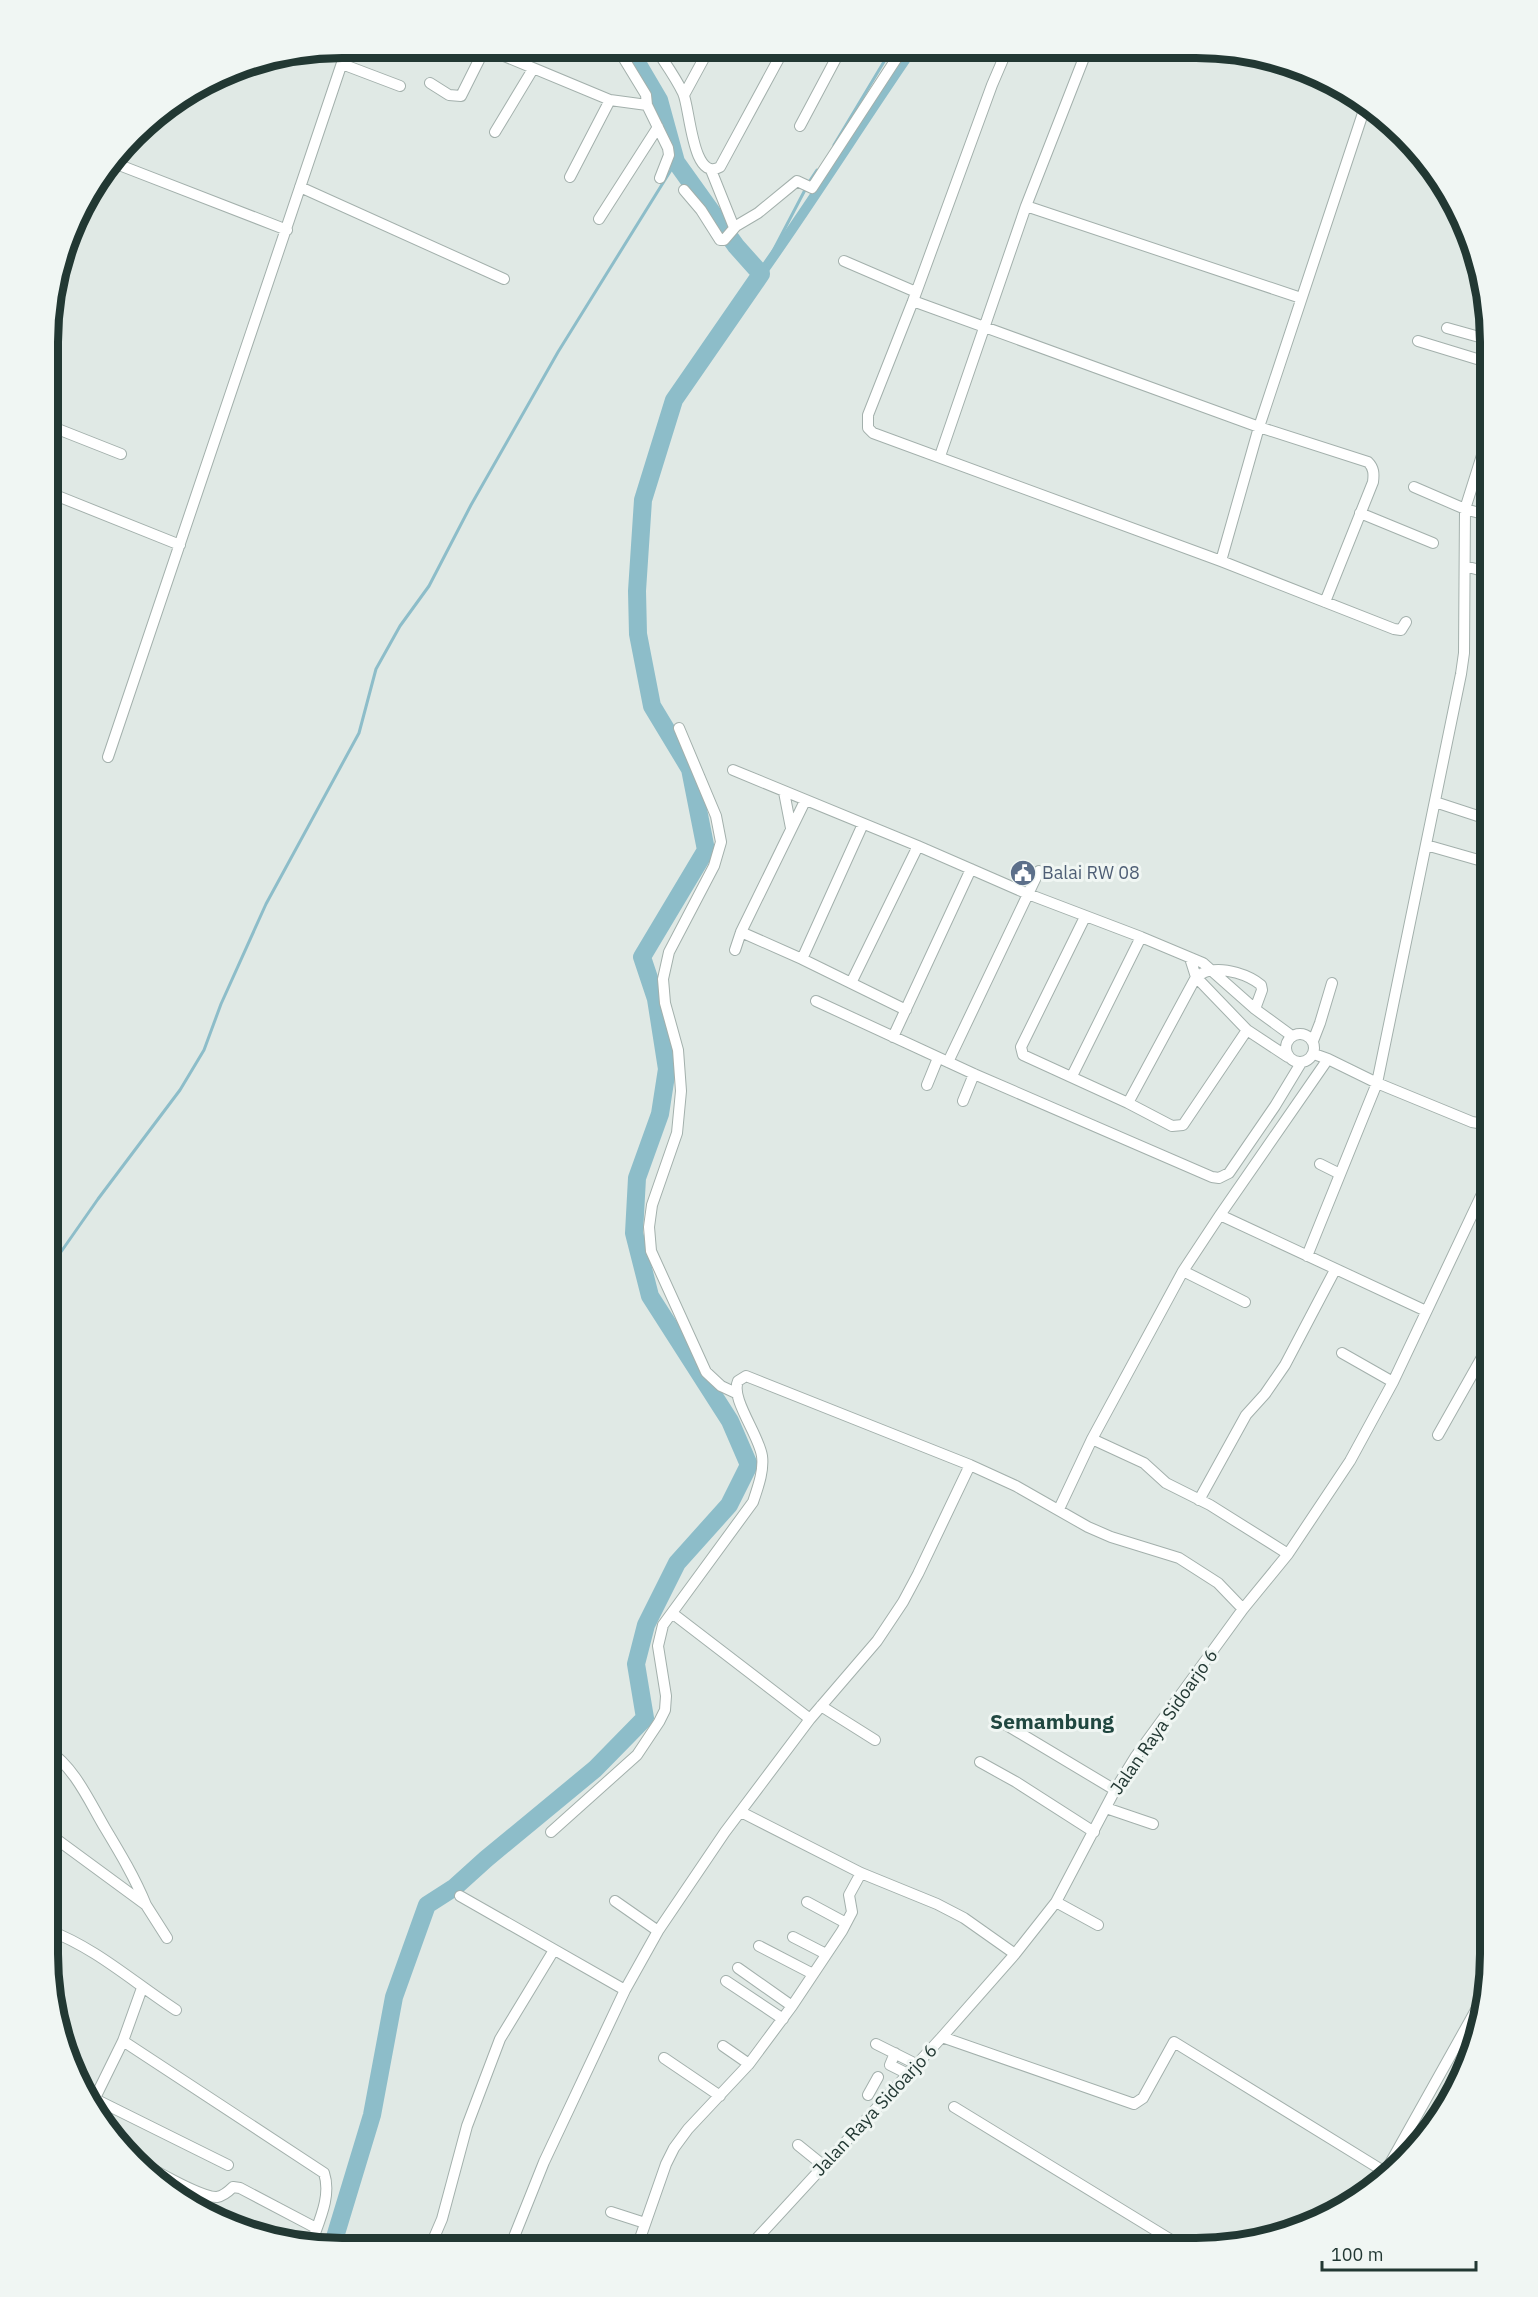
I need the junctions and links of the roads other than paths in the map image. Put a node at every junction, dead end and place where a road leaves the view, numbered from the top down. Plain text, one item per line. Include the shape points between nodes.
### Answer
1 (344, 58) edge
2 (481, 58) edge
3 (508, 58) edge
4 (623, 58) edge
5 (665, 58) edge
6 (704, 58) edge
7 (779, 58) edge
8 (837, 58) edge
9 (897, 58) edge
10 (1004, 58) edge
11 (1084, 58) edge
12 (342, 64) junction
13 (533, 69) junction
14 (430, 83) dead end
15 (400, 86) dead end
16 (684, 95) junction
17 (610, 100) junction
18 (647, 105) junction
19 (1363, 113) edge
20 (800, 126) dead end
21 (658, 127) junction
22 (495, 132) dead end
23 (121, 166) edge
24 (711, 170) junction
25 (570, 177) dead end
26 (660, 178) dead end
27 (300, 187) junction
28 (684, 190) dead end
29 (1026, 206) junction
30 (599, 219) dead end
31 (286, 230) junction
32 (730, 233) junction
33 (844, 261) dead end
34 (504, 279) dead end
35 (915, 296) junction
36 (1301, 298) junction
37 (985, 327) junction
38 (1448, 328) dead end
39 (1480, 337) edge
40 (1418, 341) dead end
41 (1480, 360) edge
42 (1259, 427) junction
43 (58, 429) edge
44 (121, 454) dead end
45 (940, 456) junction
46 (1480, 462) edge
47 (1414, 487) dead end
48 (58, 496) edge
49 (1465, 509) junction
50 (1360, 513) junction
51 (1480, 513) edge
52 (1433, 543) dead end
53 (180, 545) junction
54 (1221, 561) junction
55 (1465, 566) junction
56 (1480, 570) edge
57 (1325, 602) junction
58 (1406, 622) dead end
59 (679, 728) dead end
60 (108, 758) dead end
61 (733, 770) dead end
62 (784, 792) junction
63 (805, 801) junction
64 (1435, 802) junction
65 (1480, 817) edge
66 (863, 824) junction
67 (791, 829) junction
68 (1426, 845) junction
69 (918, 846) junction
70 (1480, 860) edge
71 (971, 869) junction
72 (1039, 872) dead end
73 (1028, 894) junction
74 (1085, 917) junction
75 (741, 932) junction
76 (1141, 937) junction
77 (735, 950) dead end
78 (1190, 958) junction
79 (802, 959) junction
80 (1210, 970) junction
81 (1196, 977) junction
82 (851, 983) junction
83 (1332, 983) dead end
84 (816, 1001) dead end
85 (906, 1010) junction
86 (1254, 1010) junction
87 (1247, 1030) junction
88 (1292, 1036) junction
89 (893, 1037) junction
90 (1313, 1041) junction
91 (1314, 1054) junction
92 (1288, 1057) junction
93 (1328, 1059) junction
94 (943, 1060) junction
95 (1301, 1063) junction
96 (974, 1074) junction
97 (1072, 1076) junction
98 (1377, 1083) junction
99 (927, 1085) dead end
100 (963, 1101) dead end
101 (1128, 1103) junction
102 (1480, 1123) edge
103 (1320, 1164) dead end
104 (1340, 1174) junction
105 (1480, 1198) edge
106 (1220, 1215) junction
107 (1307, 1256) junction
108 (1183, 1270) junction
109 (1335, 1270) junction
110 (1245, 1302) dead end
111 (1426, 1311) junction
112 (1342, 1353) dead end
113 (1480, 1360) edge
114 (1393, 1382) junction
115 (739, 1384) junction
116 (1438, 1435) dead end
117 (1092, 1439) junction
118 (967, 1471) junction
119 (1199, 1500) junction
120 (1059, 1509) junction
121 (1288, 1554) junction
122 (1243, 1609) junction
123 (672, 1613) junction
124 (821, 1706) junction
125 (810, 1719) junction
126 (998, 1719) dead end
127 (875, 1740) dead end
128 (58, 1758) edge
129 (980, 1762) dead end
130 (1115, 1790) junction
131 (1106, 1808) junction
132 (741, 1812) junction
133 (1153, 1824) dead end
134 (551, 1832) dead end
135 (1094, 1832) junction
136 (58, 1840) edge
137 (861, 1873) junction
138 (460, 1896) dead end
139 (615, 1901) dead end
140 (807, 1902) dead end
141 (1056, 1902) junction
142 (146, 1905) junction
143 (846, 1923) junction
144 (1098, 1925) dead end
145 (658, 1931) junction
146 (58, 1935) edge
147 (793, 1937) dead end
148 (167, 1938) dead end
149 (759, 1946) dead end
150 (554, 1950) junction
151 (826, 1954) junction
152 (1015, 1954) junction
153 (738, 1968) dead end
154 (813, 1974) junction
155 (726, 1982) dead end
156 (142, 1988) junction
157 (625, 1990) junction
158 (792, 2006) junction
159 (176, 2010) dead end
160 (1473, 2016) edge
161 (783, 2019) junction
162 (942, 2037) junction
163 (123, 2041) junction
164 (876, 2044) dead end
165 (723, 2046) dead end
166 (895, 2053) junction
167 (664, 2058) dead end
168 (749, 2064) junction
169 (916, 2064) junction
170 (908, 2074) junction
171 (873, 2086) dead end
172 (97, 2095) edge
173 (720, 2096) junction
174 (882, 2104) junction
175 (954, 2107) dead end
176 (104, 2108) edge
177 (798, 2145) dead end
178 (1393, 2158) edge
179 (228, 2164) dead end
180 (824, 2166) junction
181 (1381, 2170) edge
182 (162, 2173) edge
183 (611, 2212) dead end
184 (645, 2223) junction
185 (316, 2228) junction
186 (313, 2237) edge
187 (434, 2238) edge
188 (513, 2238) edge
189 (640, 2238) edge
190 (757, 2238) edge
191 (1168, 2238) edge

1 - 12 street
2 - 14 street via 461,96 449,95
3 - 13 street
4 - 18 street via 646,95
5 - 16 street
6 - 16 street
7 - 24 street via 720,167
8 - 20 street
9 - 32 street via 814,186 795,183
10 - 35 street
11 - 29 street
12 - 15 street
12 - 27 street
13 - 17 street
13 - 22 street
16 - 24 street via 700,160
17 - 18 street
17 - 25 street
18 - 21 street
19 - 36 street
21 - 26 street via 669,155
21 - 30 street
23 - 31 street
24 - 32 street via 733,225
27 - 31 street
27 - 34 street
28 - 32 street via 720,240
29 - 36 street
29 - 37 street
31 - 53 street
33 - 35 street
35 - 37 street
35 - 45 street via 868,415 868,428
36 - 42 street
37 - 42 street
37 - 45 street
38 - 39 street
40 - 41 street
42 - 50 street via 1368,462 1374,473 1373,482
42 - 54 street
43 - 44 street
45 - 54 street
46 - 49 street
47 - 49 street
48 - 53 street
49 - 51 street
49 - 55 street
50 - 52 street
50 - 57 street
53 - 60 street
54 - 57 street
55 - 56 street
55 - 64 street via 1464,653
57 - 58 street via 1394,629 1401,630
59 - 115 street via 716,816 721,842 714,866 669,952 663,979 665,1003 678,1050 681,1091 677,1133 652,1204 651,1251 706,1372 721,1386
61 - 62 street
62 - 63 street
62 - 67 street
63 - 66 street
63 - 67 street
64 - 65 street
64 - 68 street
66 - 69 street
66 - 79 street
67 - 75 street
68 - 70 street
68 - 98 street
69 - 71 street
69 - 82 street
71 - 73 street
71 - 85 street
72 - 73 street
73 - 74 street
73 - 94 street
74 - 76 street
74 - 97 street via 1020,1050 1023,1055
75 - 77 street
75 - 79 street
76 - 78 street
76 - 97 street
78 - 80 street
78 - 81 street
79 - 82 street
80 - 81 street
80 - 86 street
80 - 86 street via 1230,971 1261,985
81 - 87 street
81 - 101 street
82 - 85 street
83 - 90 street
84 - 89 street
85 - 89 street
86 - 88 street
87 - 92 street
87 - 101 street via 1183,1125 1172,1126
88 - 90 street via 1303,1034
88 - 92 street via 1286,1046
89 - 94 street
90 - 91 street
91 - 93 street
91 - 95 street
92 - 95 street
93 - 98 street
93 - 106 street
94 - 96 street
94 - 99 street
95 - 96 street via 1229,1173 1219,1178
96 - 100 street
97 - 101 street
98 - 102 street
98 - 104 street
103 - 104 street
104 - 107 street
105 - 111 street, Jalan Raya Sidoarjo 6
106 - 107 street
106 - 108 street
107 - 109 street
108 - 110 street
108 - 117 street
109 - 111 street
109 - 119 street via 1285,1365 1246,1415
111 - 114 street, Jalan Raya Sidoarjo 6
112 - 114 street
113 - 116 street
114 - 121 street, Jalan Raya Sidoarjo 6 via 1350,1461
115 - 118 street via 751,1377
115 - 123 street via 759,1442 760,1480 753,1502
117 - 119 street via 1144,1463 1166,1483
117 - 120 street
118 - 120 street
118 - 124 street via 903,1602 877,1641
119 - 121 street
120 - 122 street via 1111,1537 1179,1558 1218,1583
121 - 122 street, Jalan Raya Sidoarjo 6
122 - 130 street, Jalan Raya Sidoarjo 6
123 - 125 street
123 - 134 street via 663,1625 658,1646 666,1696 659,1722 637,1755
124 - 125 street
124 - 127 street
125 - 132 street
126 - 130 street
128 - 142 street via 77,1779
129 - 135 street
130 - 131 street, Jalan Raya Sidoarjo 6
131 - 133 street
131 - 135 street, Jalan Raya Sidoarjo 6
132 - 137 street
132 - 145 street
135 - 141 street, Jalan Raya Sidoarjo 6
136 - 142 street
137 - 143 street via 849,1895 852,1912
137 - 152 street via 964,1918
138 - 150 street
139 - 145 street
140 - 143 street
141 - 144 street
141 - 152 street, Jalan Raya Sidoarjo 6
142 - 148 street
143 - 151 street
145 - 157 street
146 - 156 street via 105,1959
147 - 151 street
149 - 154 street
150 - 157 street
150 - 187 street via 500,2039 467,2126
151 - 154 street
152 - 162 street, Jalan Raya Sidoarjo 6
153 - 158 street
154 - 158 street
155 - 161 street
156 - 159 street
156 - 163 street
157 - 188 street via 543,2162
158 - 161 street
160 - 178 street
161 - 168 street
162 - 169 street, Jalan Raya Sidoarjo 6
162 - 181 street via 1134,2104 1143,2098 1174,2042
163 - 172 street
163 - 185 street via 324,2173 327,2197
164 - 166 street
165 - 168 street
166 - 169 street
166 - 170 street via 890,2065
167 - 173 street
168 - 173 street
169 - 170 street, Jalan Raya Sidoarjo 6
170 - 174 street, Jalan Raya Sidoarjo 6
171 - 174 street
173 - 184 street via 674,2148
174 - 180 street, Jalan Raya Sidoarjo 6
175 - 191 street
176 - 179 street
177 - 180 street
180 - 190 street, Jalan Raya Sidoarjo 6
182 - 185 street via 216,2197 233,2187 240,2188
183 - 184 street
184 - 189 street
185 - 186 street

